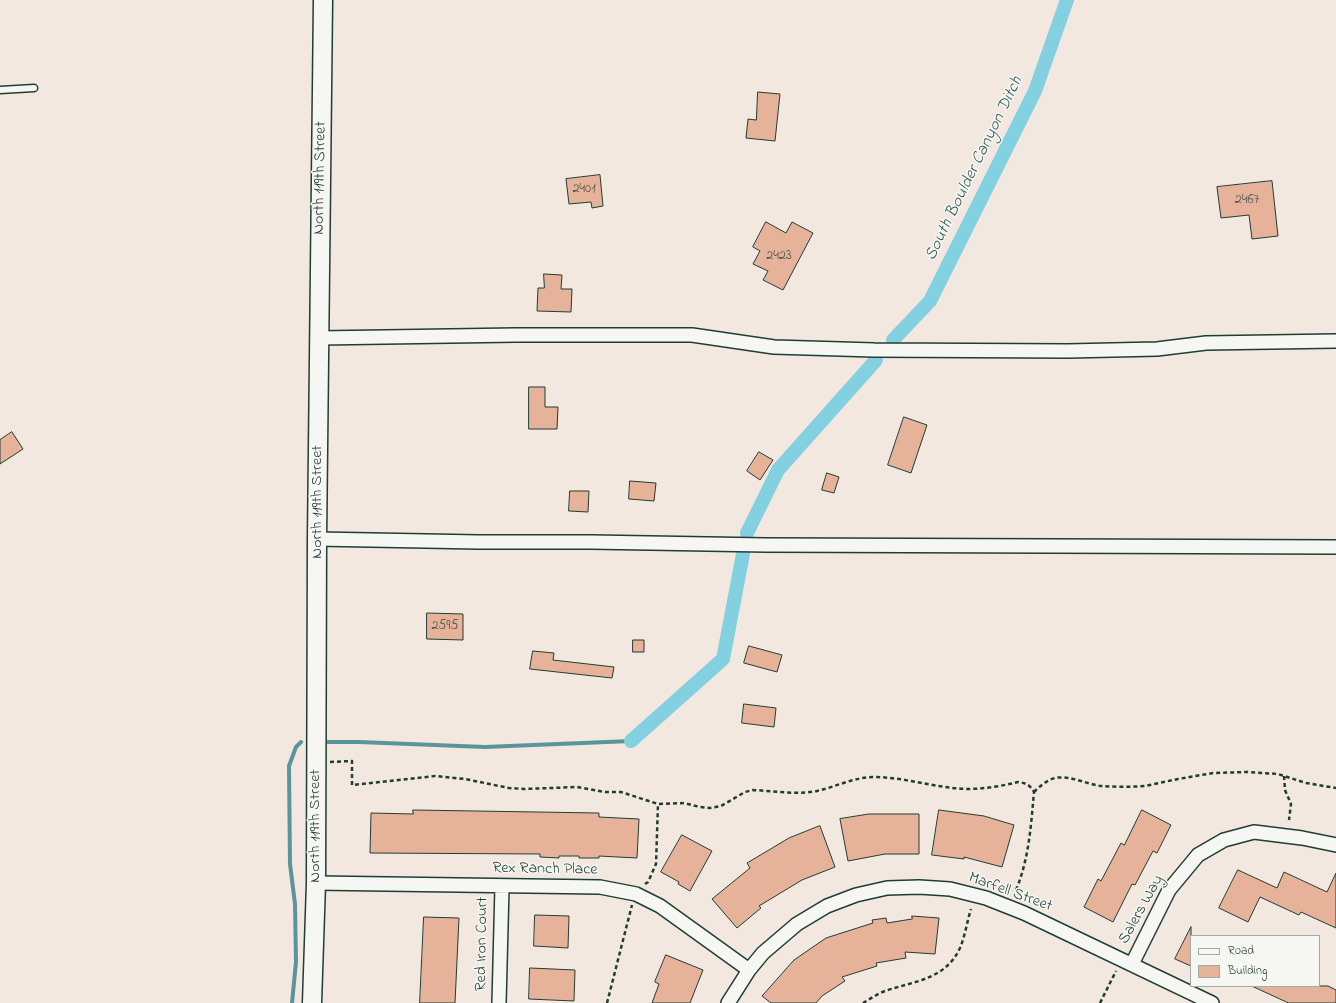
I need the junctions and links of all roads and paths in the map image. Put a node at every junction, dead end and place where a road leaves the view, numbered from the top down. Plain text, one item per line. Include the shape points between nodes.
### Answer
1 (320, 1) edge
2 (34, 88) dead end
3 (0, 90) edge
4 (319, 338) junction
5 (1336, 341) edge
6 (317, 539) junction
7 (1336, 547) edge
8 (316, 762) junction
9 (1284, 776) junction
10 (1336, 788) edge
11 (1034, 792) junction
12 (658, 804) junction
13 (1289, 820) dead end
14 (1336, 845) edge
15 (648, 882) dead end
16 (316, 883) junction
17 (502, 886) junction
18 (1016, 890) dead end
19 (971, 909) dead end
20 (630, 910) dead end
21 (1132, 964) junction
22 (1118, 968) dead end
23 (749, 970) junction
24 (312, 1003) edge
25 (499, 1003) edge
26 (607, 1003) edge
27 (728, 1003) edge
28 (863, 1003) edge
29 (1100, 1003) edge
30 (1212, 1003) edge

1 - 4 street, North 119th Street via 323,85
2 - 3 lane
4 - 5 street via 692,335 774,347 1068,351 1157,349 1206,343
4 - 6 street, North 119th Street
6 - 7 street via 766,545
6 - 8 street, North 119th Street
8 - 12 path via 352,761 352,785 435,776 509,788 577,787 621,792
8 - 16 street, North 119th Street
9 - 10 path
9 - 11 path via 1266,773 1213,773 1136,787 1100,786 1055,778
9 - 13 path via 1285,790 1291,804
11 - 12 path via 1028,784 1018,782 989,788 967,789 871,777 800,793 745,792 721,806 710,808 684,803
11 - 18 path via 1025,864
12 - 15 path via 656,864
14 - 21 street, Salers Way via 1254,832 1224,840 1198,855 1169,890
16 - 17 street, Rex Ranch Place
16 - 24 street, North 119th Street
17 - 23 street, Rex Ranch Place via 600,887 636,894 660,906
17 - 25 street, Red Iron Court
19 - 28 path via 960,947 953,960 942,971 883,992
20 - 26 path
21 - 23 street, Marfell Street via 986,898 950,889 919,887 887,888 856,895 827,906 797,924 763,953
21 - 30 street, Marfell Street
22 - 29 path
23 - 27 street, Marfell Street

